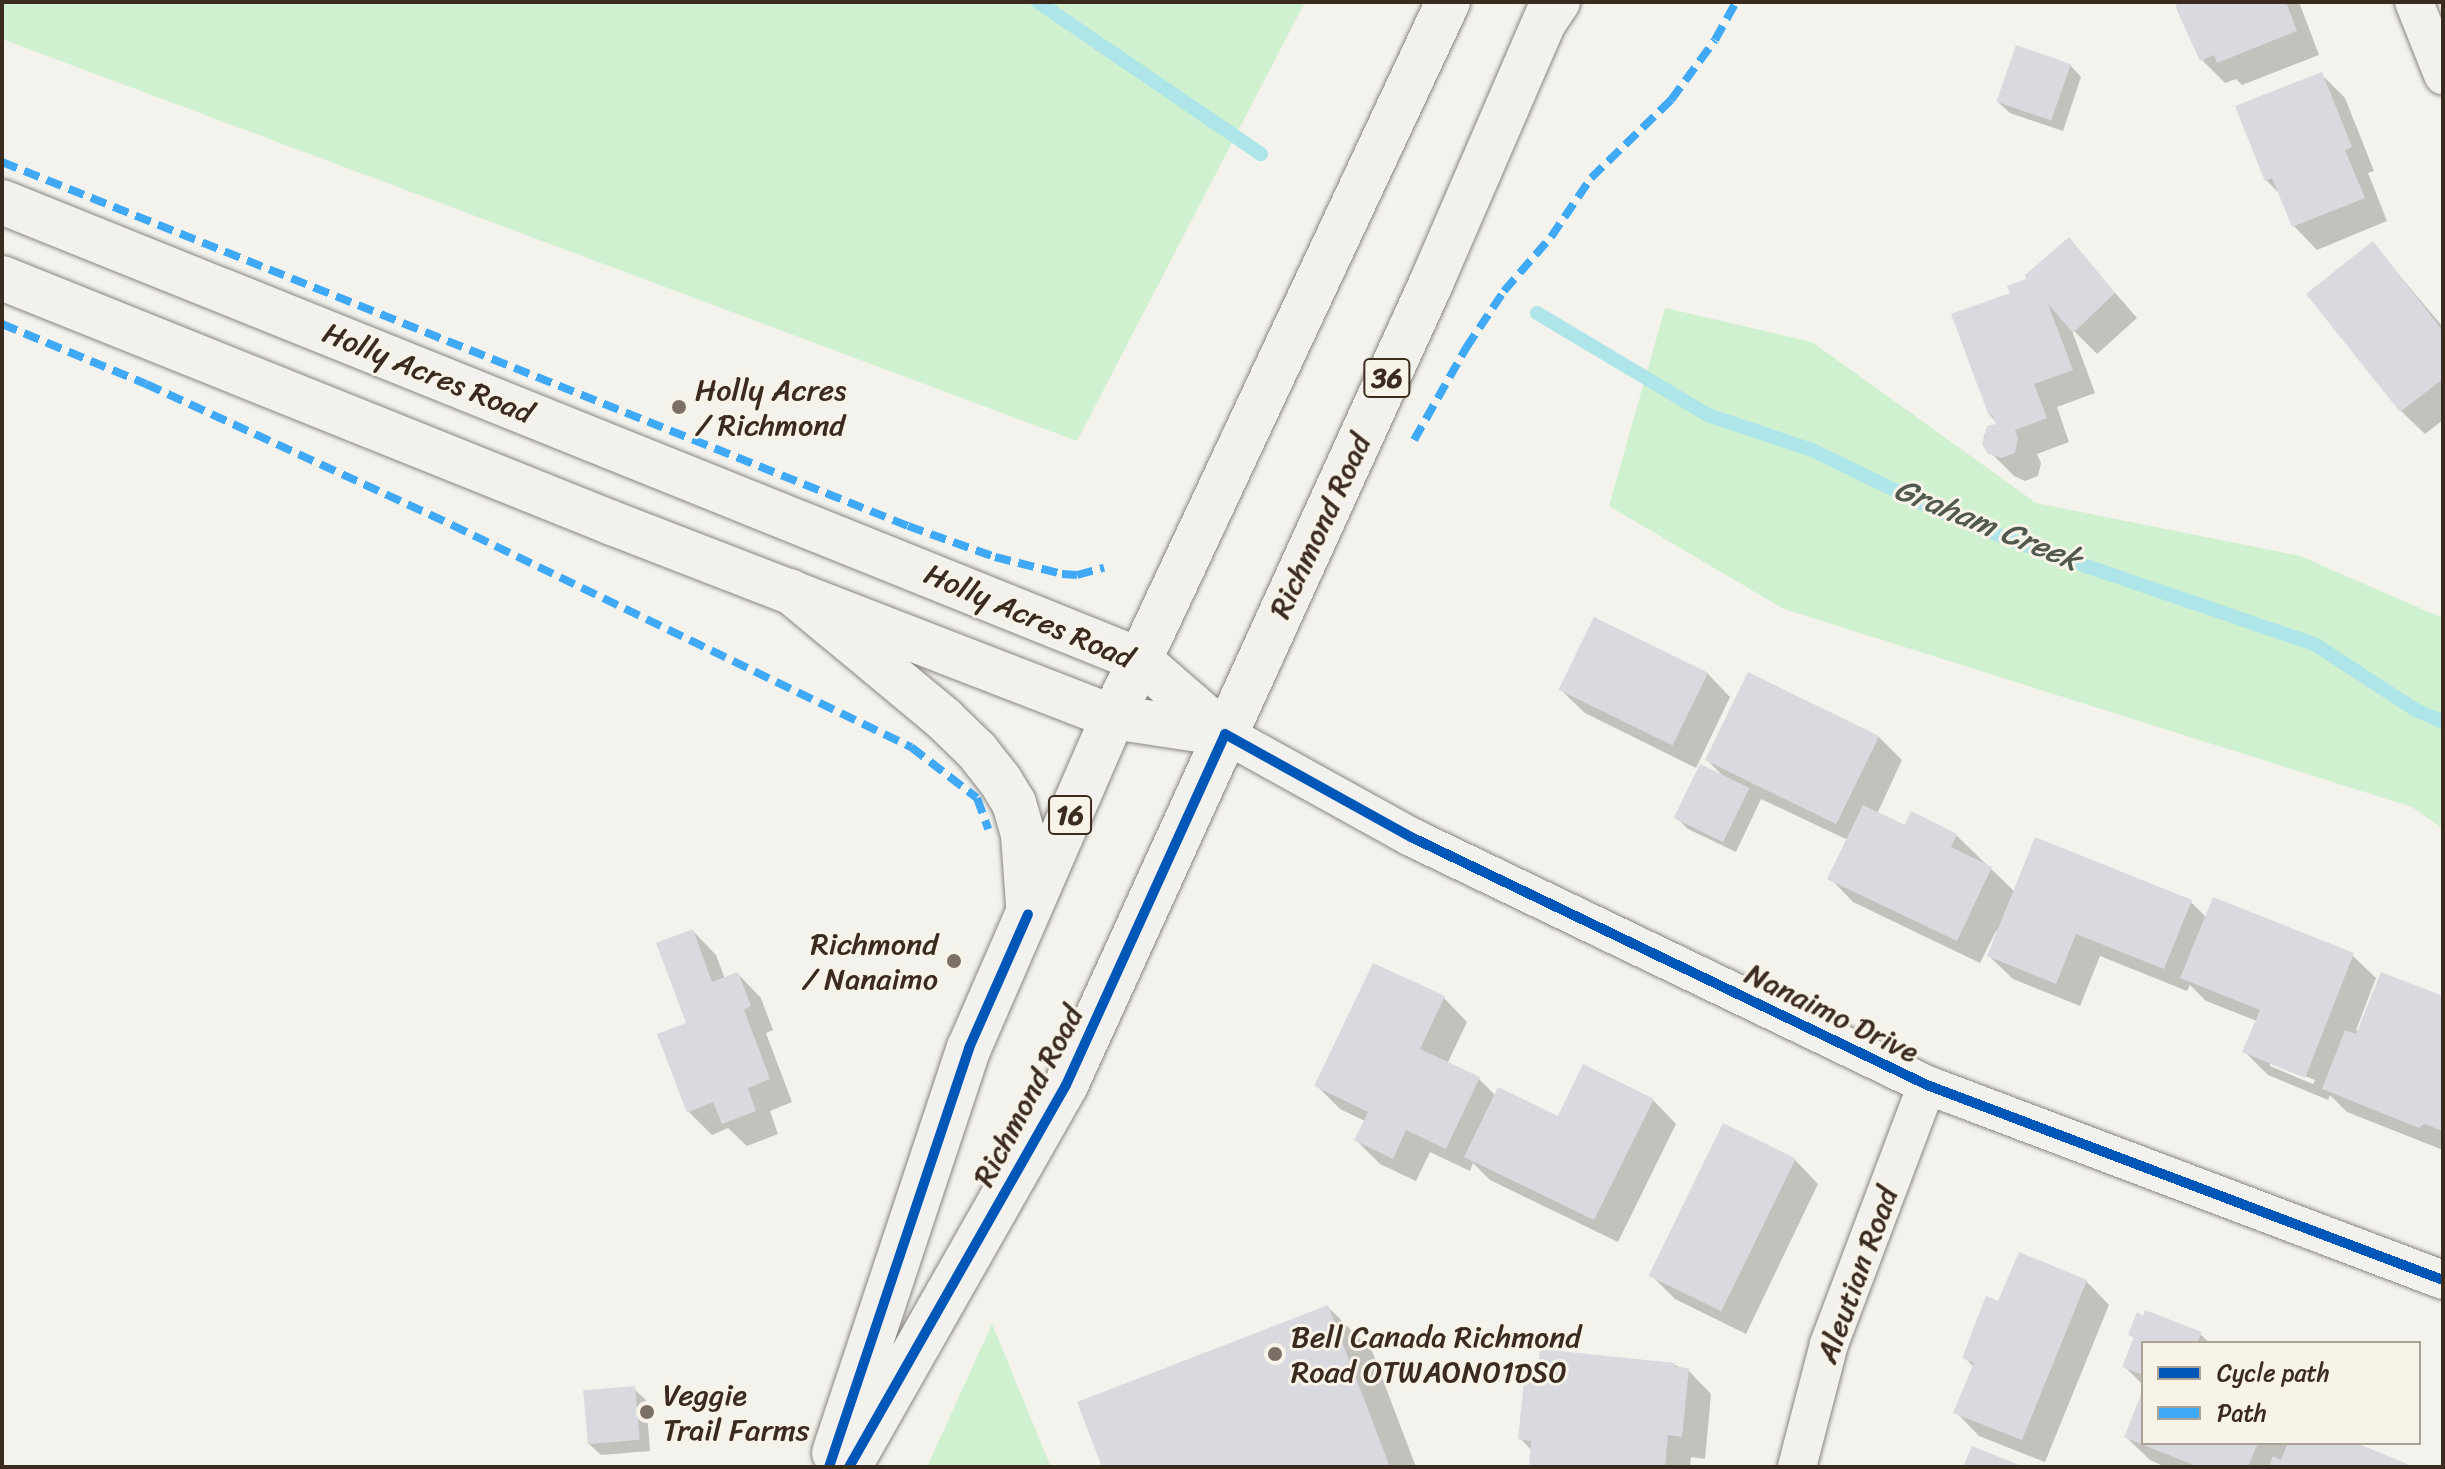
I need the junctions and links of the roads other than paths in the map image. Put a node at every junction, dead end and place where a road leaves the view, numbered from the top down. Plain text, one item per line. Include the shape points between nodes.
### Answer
1 (1448, 2) edge
2 (2414, 2) edge
3 (1552, 8) edge
4 (2443, 75) edge
5 (2, 202) edge
6 (2, 278) edge
7 (790, 591) junction
8 (1140, 660) junction
9 (1113, 717) junction
10 (1225, 734) junction
11 (1028, 914) junction
12 (1927, 1085) junction
13 (2443, 1280) edge
14 (829, 1467) edge
15 (849, 1467) edge
16 (1797, 1467) edge

1 - 8 main road, Richmond Road
2 - 4 street
3 - 10 main road, Richmond Road / 36
5 - 8 main road, Holly Acres Road
6 - 7 main road, Holly Acres Road
7 - 9 main road, Holly Acres Road
7 - 11 main road via 944,719 1000,780 1014,803 1023,835
8 - 9 main road, Richmond Road
8 - 10 main road, Holly Acres Road
9 - 10 main road, Holly Acres Road
9 - 11 main road, Richmond Road / 16
10 - 12 street, Nanaimo Drive via 1411,837
10 - 15 main road, Richmond Road via 1066,1085
11 - 14 main road, Richmond Road / 16 via 969,1048
12 - 13 street, Nanaimo Drive
12 - 16 street, Aleutian Road via 1829,1344

